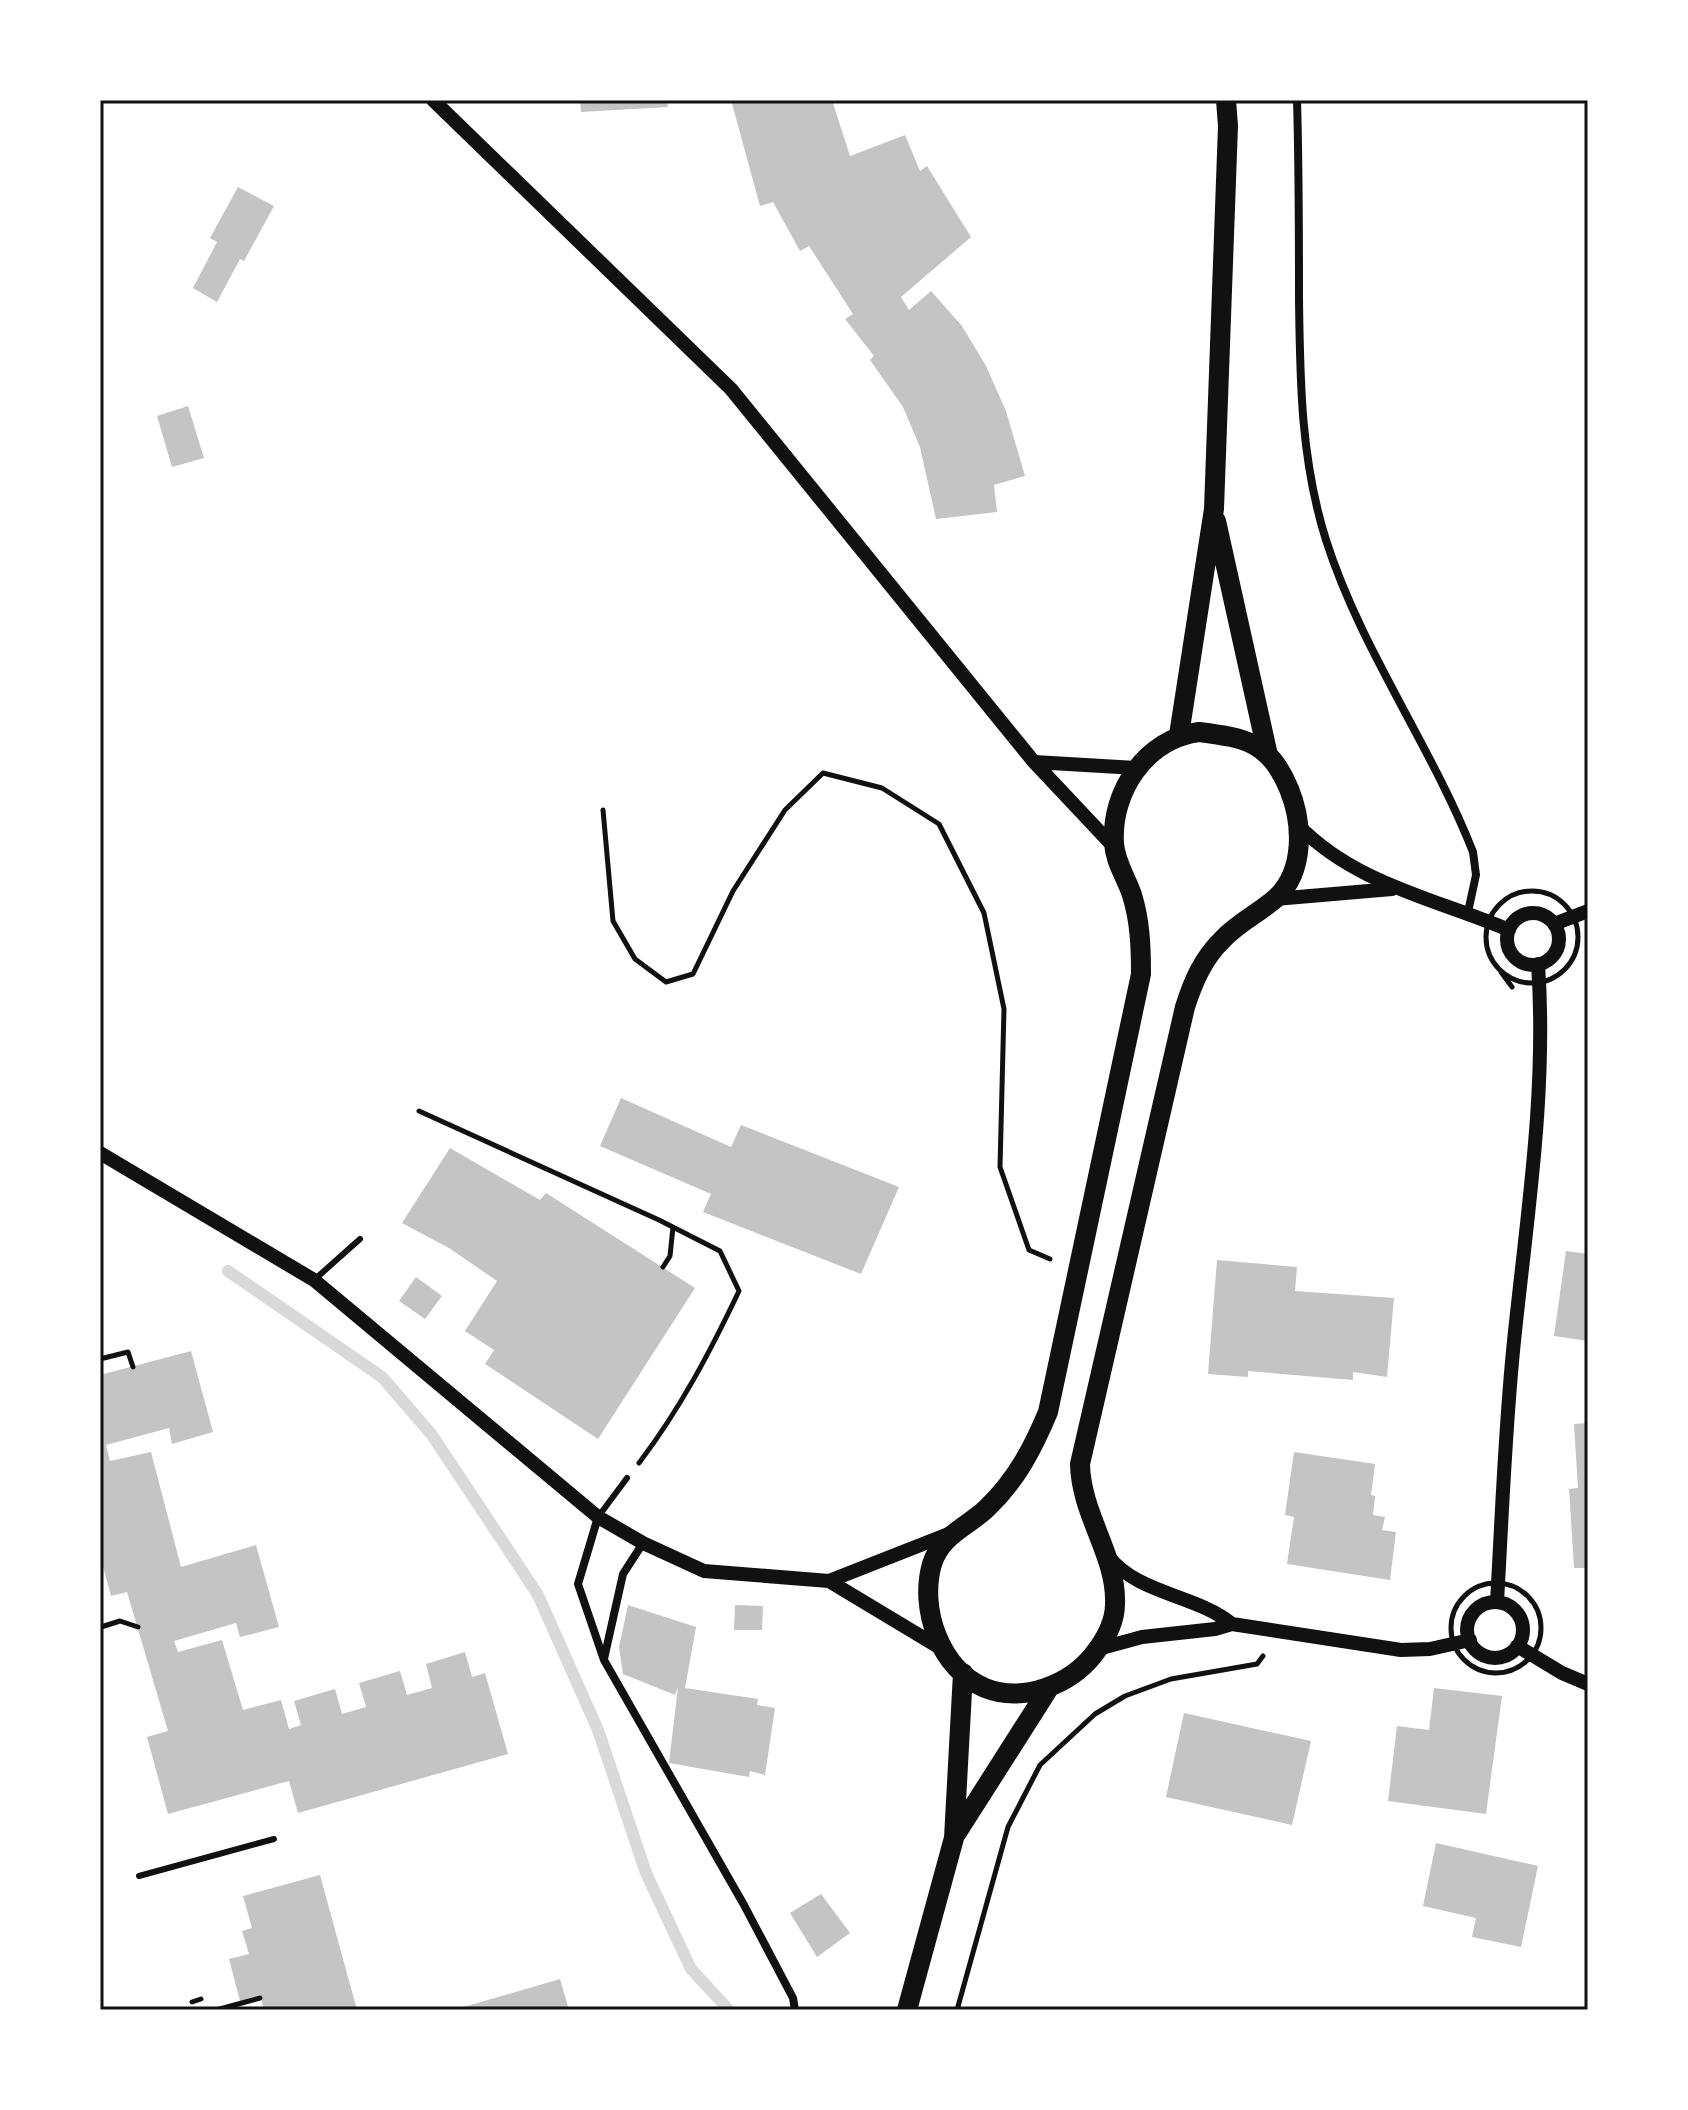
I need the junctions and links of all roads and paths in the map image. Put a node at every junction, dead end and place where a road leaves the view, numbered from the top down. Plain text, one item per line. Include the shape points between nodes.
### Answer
1 (433, 100) edge
2 (1226, 100) edge
3 (1297, 100) edge
4 (1214, 509) junction
5 (1179, 735) junction
6 (1267, 751) junction
7 (1034, 762) junction
8 (1136, 768) junction
9 (603, 810) dead end
10 (1298, 825) junction
11 (1114, 847) junction
12 (1396, 889) junction
13 (1275, 899) junction
14 (1588, 911) edge
15 (1468, 912) junction
16 (1554, 924) junction
17 (1509, 930) junction
18 (1538, 964) junction
19 (419, 1111) dead end
20 (100, 1153) edge
21 (673, 1227) junction
22 (360, 1239) dead end
23 (663, 1267) dead end
24 (1077, 1269) junction
25 (314, 1280) junction
26 (100, 1359) edge
27 (133, 1367) dead end
28 (627, 1478) joint
29 (598, 1517) junction
30 (951, 1533) junction
31 (643, 1543) junction
32 (1104, 1550) junction
33 (829, 1581) junction
34 (1497, 1602) junction
35 (1232, 1624) junction
36 (101, 1627) edge
37 (138, 1627) dead end
38 (1470, 1640) junction
39 (1517, 1646) junction
40 (1098, 1649) junction
41 (945, 1651) junction
42 (1265, 1654) dead end
43 (604, 1660) junction
44 (963, 1673) junction
45 (1588, 1684) edge
46 (1049, 1688) junction
47 (954, 1838) junction
48 (274, 1839) dead end
49 (139, 1876) dead end
50 (260, 1998) dead end
51 (201, 1999) dead end
52 (192, 2002) dead end
53 (216, 2010) edge
54 (795, 2010) edge
55 (907, 2010) edge
56 (957, 2010) edge

1 - 7 street via 731,389
2 - 4 main road
3 - 15 street via 1300,378 1309,479 1360,625 1473,852 1476,875
4 - 5 main road
4 - 6 main road
5 - 6 main road via 1216,734
5 - 8 main road
6 - 10 main road via 1285,778
7 - 8 street
7 - 11 street
8 - 11 main road via 1119,805
9 - 24 path via 613,921 635,959 666,982 693,974 733,891 785,810 823,773 882,788 939,824 984,913 1004,1009 1000,1167 1029,1250
10 - 12 street via 1333,856
10 - 13 main road via 1296,863
11 - 24 main road via 1139,920 1141,974
12 - 13 street
12 - 15 street
13 - 32 main road via 1221,941 1193,981 1185,1007 1080,1464 1083,1495
14 - 16 street
15 - 17 street
16 - 17 street via 1537,913 1524,913
16 - 18 street via 1558,946 1551,958
17 - 18 street via 1507,945 1514,957
18 - 34 street via 1540,1086 1508,1412
19 - 21 path
20 - 25 street
21 - 23 path via 670,1256
21 - 28 path via 720,1251 739,1291 703,1367
22 - 25 lane
24 - 30 main road via 1048,1412 1034,1446 985,1510
25 - 29 street
26 - 27 path via 128,1352
28 - 29 lane
29 - 31 street
29 - 43 street via 578,1584
30 - 33 street
30 - 41 main road via 932,1563 929,1584 934,1633
31 - 33 street via 704,1571
31 - 43 street via 623,1574
32 - 35 street via 1129,1576 1203,1605
32 - 40 main road via 1115,1606
33 - 41 street
34 - 38 street via 1476,1608 1468,1620
34 - 39 street via 1515,1609 1522,1621
35 - 38 street via 1401,1650
35 - 40 street
36 - 37 path via 120,1621
38 - 39 street via 1486,1657 1503,1657
39 - 45 street
40 - 46 main road via 1080,1670
41 - 44 main road
42 - 56 path via 1257,1664 1171,1679 1125,1696 1095,1714 1040,1765 1008,1827
43 - 54 street via 744,1905
44 - 46 main road via 987,1689
44 - 47 main road
46 - 47 main road
47 - 55 main road
48 - 49 lane
50 - 53 path
51 - 52 path

